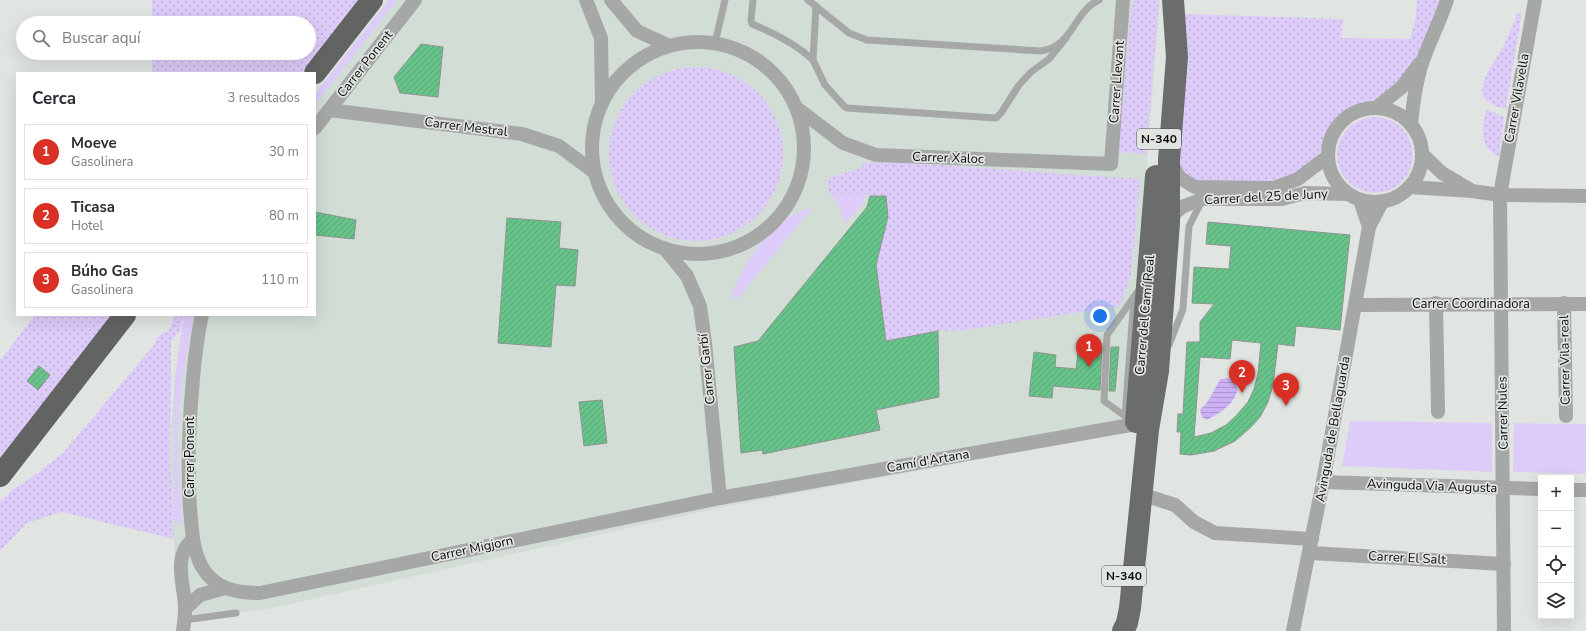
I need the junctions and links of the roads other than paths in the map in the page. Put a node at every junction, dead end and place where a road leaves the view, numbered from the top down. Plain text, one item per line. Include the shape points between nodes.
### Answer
1 (372, 0) edge
2 (415, 0) edge
3 (586, 0) edge
4 (611, 0) edge
5 (725, 0) edge
6 (753, 0) edge
7 (808, 0) edge
8 (1099, 0) edge
9 (1122, 0) edge
10 (1172, 0) edge
11 (1447, 0) edge
12 (1534, 0) edge
13 (816, 6) junction
14 (1066, 38) junction
15 (715, 43) junction
16 (670, 46) junction
17 (1424, 56) junction
18 (812, 60) junction
19 (316, 72) edge
20 (602, 102) junction
21 (1376, 108) junction
22 (798, 109) junction
23 (329, 110) junction
24 (1411, 125) junction
25 (316, 127) edge
26 (1422, 154) junction
27 (1327, 157) junction
28 (1169, 160) junction
29 (1111, 164) joint
30 (594, 172) junction
31 (1409, 187) junction
32 (1472, 191) junction
33 (1500, 195) junction
34 (1586, 196) edge
35 (1353, 197) junction
36 (1203, 199) junction
37 (1382, 202) junction
38 (1169, 223) junction
39 (1369, 227) junction
40 (666, 250) junction
41 (1148, 277) junction
42 (1134, 297) junction
43 (1436, 303) junction
44 (1501, 303) junction
45 (1564, 304) junction
46 (1586, 304) edge
47 (1356, 305) junction
48 (124, 316) edge
49 (202, 316) edge
50 (1158, 371) junction
51 (1438, 412) dead end
52 (1566, 416) dead end
53 (1130, 420) junction
54 (0, 476) edge
55 (1323, 482) junction
56 (1504, 488) junction
57 (1538, 489) edge
58 (1574, 490) edge
59 (1586, 490) edge
60 (1151, 493) joint
61 (720, 498) junction
62 (1139, 517) junction
63 (1312, 539) junction
64 (192, 540) junction
65 (1310, 553) junction
66 (1504, 564) junction
67 (225, 588) junction
68 (236, 613) dead end
69 (184, 620) edge
70 (1119, 631) edge
71 (1124, 631) edge
72 (1294, 631) edge
73 (1504, 631) edge

1 - 19 highway
2 - 23 street, Carrer Ponent
3 - 20 street via 601,38
4 - 16 street via 637,31
5 - 15 lane
6 - 18 lane via 752,24 791,44
7 - 13 lane
8 - 14 lane via 1090,6
9 - 29 street, Carrer Llevant
10 - 28 highway via 1177,57
10 - 41 highway, Carrer del Camí Real / N-340
11 - 17 street
12 - 33 street, Carrer Vilavella
13 - 14 lane via 849,33 867,40 1041,52 1055,47
13 - 18 lane
14 - 18 lane via 1049,59 1019,85 996,118 847,108 825,85
15 - 16 street via 692,42
15 - 22 street via 750,55 779,78
16 - 20 street via 642,58 619,77
17 - 21 street via 1402,87
17 - 24 street via 1414,96
20 - 30 street via 592,136
21 - 24 street via 1402,116
21 - 27 street via 1361,110 1347,117 1336,128 1329,142
22 - 29 street, Carrer Xaloc via 843,143 876,155
22 - 40 street via 805,143 801,177 787,208 764,233 734,249 700,255
23 - 25 street, Carrer Ponent
23 - 30 street, Carrer Mestral via 522,134 559,146
24 - 26 street via 1419,139
26 - 31 street via 1418,171
26 - 32 street via 1442,173
27 - 28 street, Carrer del 25 de Juny via 1298,179 1274,188 1195,187 1180,178
27 - 35 street via 1330,171 1337,184
28 - 38 highway
30 - 40 street via 603,198 619,221 641,239
31 - 32 street
31 - 37 street via 1397,197
32 - 33 street
33 - 34 street
33 - 44 street, Carrer Nules
35 - 36 street, Carrer del 25 de Juny via 1305,193 1282,199
35 - 37 street
35 - 39 street, Avinguda de Bellaguarda
36 - 38 street, Carrer del 25 de Juny via 1184,206 1176,212
36 - 50 lane via 1190,226 1182,309
37 - 39 street, Avinguda de Bellaguarda
38 - 50 highway
39 - 47 street, Avinguda de Bellaguarda
40 - 61 street, Carrer Garbí via 687,276 700,306
41 - 42 lane
41 - 53 highway, Carrer del Camí Real / N-340
42 - 53 lane
42 - 53 lane via 1106,335 1104,401
43 - 44 street, Carrer Coordinadora
43 - 47 street, Carrer Coordinadora
43 - 51 street
44 - 45 street, Carrer Coordinadora
44 - 56 street, Carrer Nules
45 - 46 street, Carrer Coordinadora
45 - 52 street, Carrer Vila-real
47 - 55 street, Avinguda de Bellaguarda
48 - 54 highway
49 - 64 street, Carrer Ponent via 190,418 188,475
50 - 62 highway via 1155,411 1148,430
53 - 61 street, Camí d'Artana
53 - 70 highway, Carrer del Camí Real / N-340
55 - 56 street, Avinguda Via Augusta
55 - 63 street, Avinguda de Bellaguarda
56 - 57 street, Avinguda Via Augusta
56 - 66 street, Carrer Nules
58 - 59 street
60 - 62 lane
60 - 63 street via 1175,505 1194,522 1215,533
61 - 67 street, Carrer Migjorn via 260,593 240,593
62 - 71 highway via 1130,608
63 - 65 street, Avinguda de Bellaguarda
64 - 67 street, Carrer Ponent via 202,568
64 - 69 street via 186,546 181,562
65 - 66 street, Carrer El Salt
65 - 72 street, Avinguda de Bellaguarda
66 - 73 street, Carrer Nules
67 - 69 street via 200,595
68 - 69 lane

